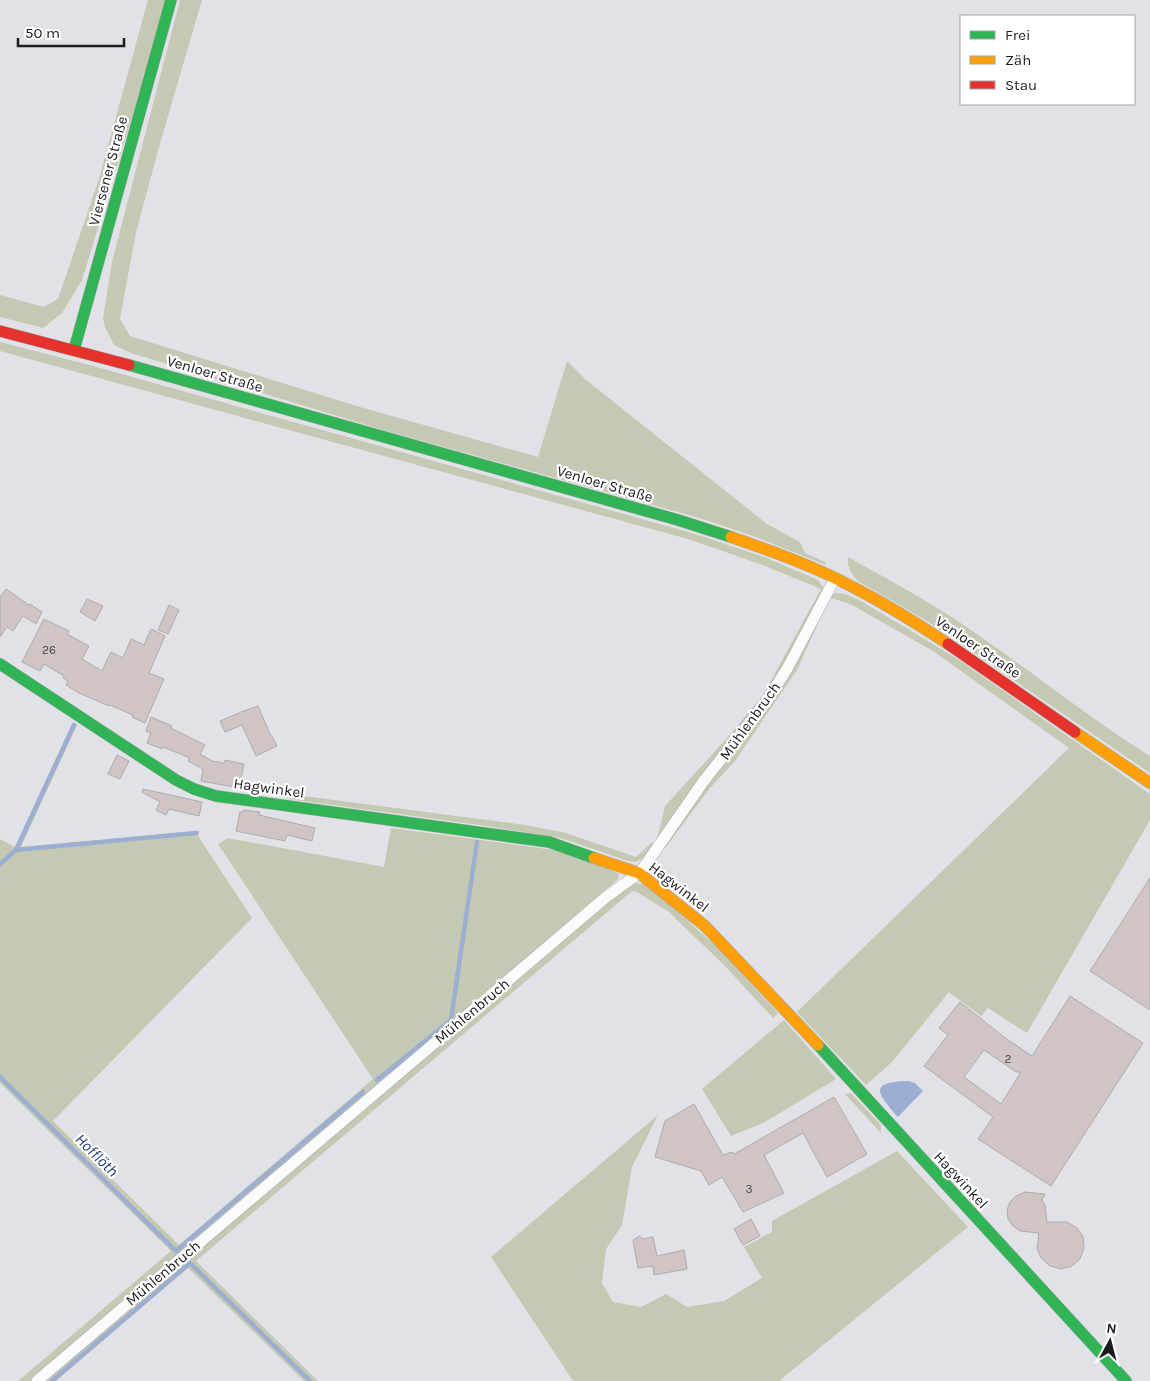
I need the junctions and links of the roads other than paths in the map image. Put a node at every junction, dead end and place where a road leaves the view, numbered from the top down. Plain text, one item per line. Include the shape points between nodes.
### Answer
1 (171, 0) edge
2 (0, 331) edge
3 (74, 350) junction
4 (835, 578) junction
5 (0, 664) edge
6 (1150, 783) edge
7 (638, 873) junction
8 (37, 1381) edge
9 (1126, 1381) edge

1 - 3 street, Viersener Straße
2 - 3 street, Venloer Straße
3 - 4 street, Venloer Straße via 678,520 783,555
4 - 6 street, Venloer Straße via 941,639
4 - 7 street, Mühlenbruch via 766,702
5 - 7 street, Hagwinkel via 194,789 216,796 549,842
7 - 8 street, Mühlenbruch
7 - 9 street, Hagwinkel via 705,926 774,997

